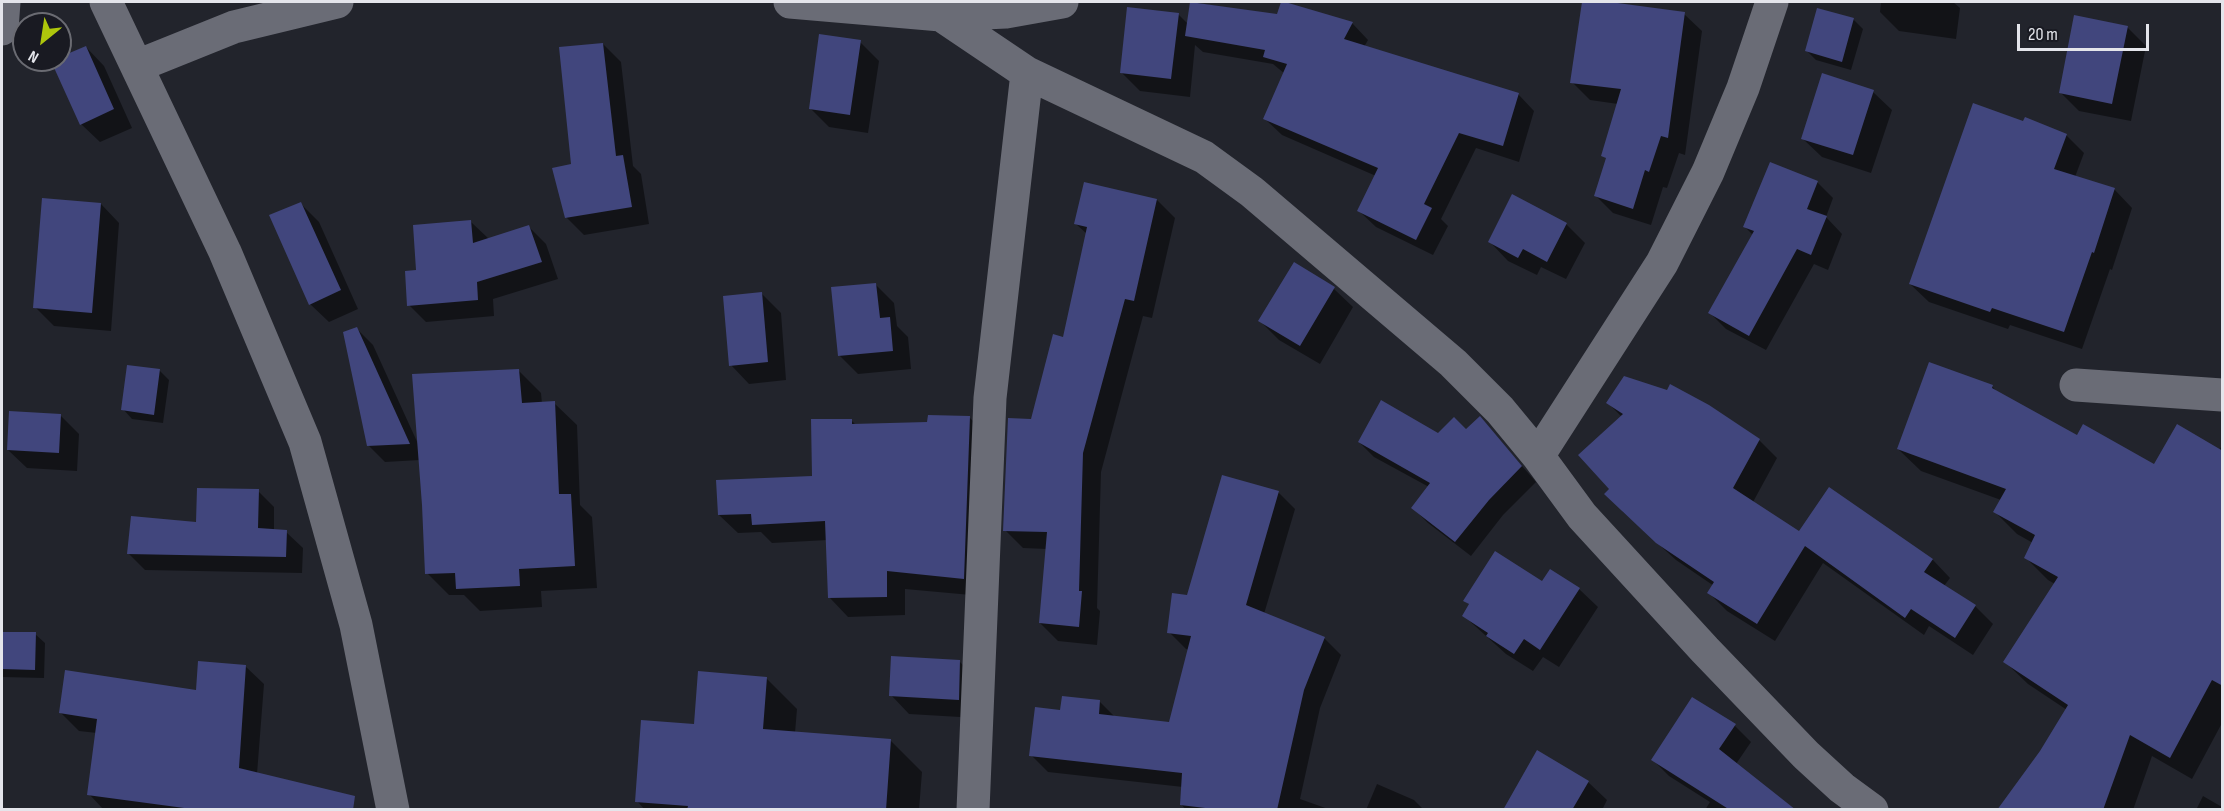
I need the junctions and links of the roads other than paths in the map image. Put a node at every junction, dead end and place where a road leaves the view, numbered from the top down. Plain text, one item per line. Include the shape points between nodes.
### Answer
1 (4, 2) edge
2 (106, 2) edge
3 (337, 2) edge
4 (790, 2) edge
5 (1062, 2) edge
6 (1772, 2) edge
7 (941, 15) junction
8 (2, 29) edge
9 (136, 66) junction
10 (1027, 73) junction
11 (2076, 385) dead end
12 (2223, 395) edge
13 (1538, 456) junction
14 (393, 810) edge
15 (973, 810) edge
16 (1872, 810) edge

1 - 8 street
2 - 9 street
3 - 9 street via 234,27
4 - 7 street
5 - 7 street via 1006,12
6 - 13 street via 1743,88 1708,172 1662,263
7 - 10 street
9 - 14 street via 225,252 306,442 356,625
10 - 13 street via 1204,157 1252,192 1453,363
10 - 15 street via 990,398
11 - 12 street
13 - 16 street via 1582,516 1705,650 1806,755

